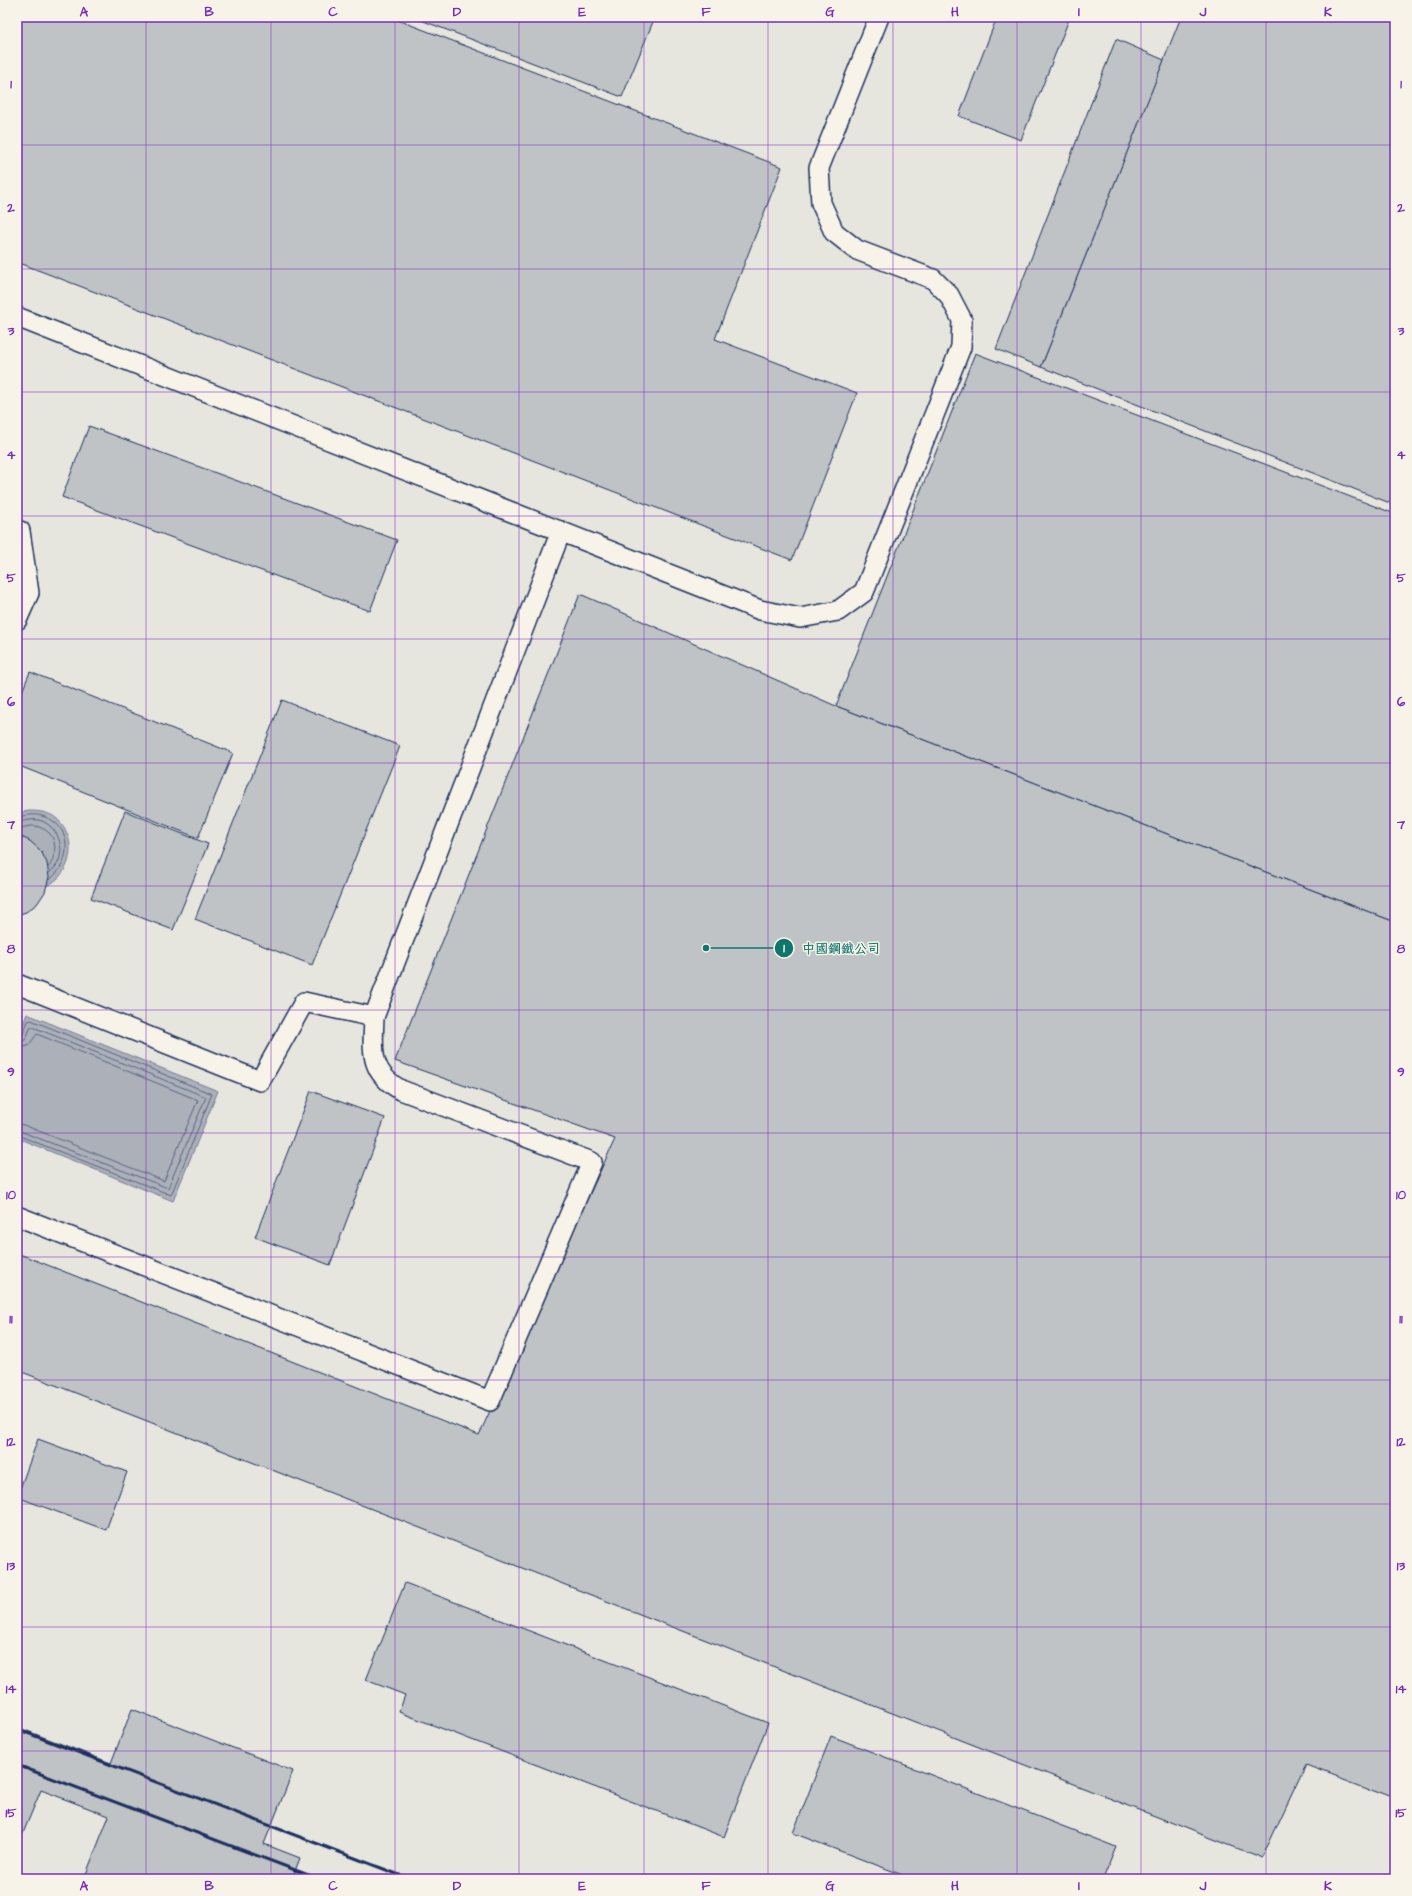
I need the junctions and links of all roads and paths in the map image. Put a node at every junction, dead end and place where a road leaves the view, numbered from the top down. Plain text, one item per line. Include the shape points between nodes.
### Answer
1 (879, 17) edge
2 (17, 317) edge
3 (17, 530) edge
4 (561, 531) junction
5 (17, 620) edge
6 (17, 984) edge
7 (374, 1016) junction
8 (17, 1216) edge

1 - 4 lane via 819,168 820,203 834,232 857,250 933,279 949,295 962,320 961,347 864,592 838,611 800,618 760,610
2 - 4 lane
3 - 5 lane via 20,531 29,593
4 - 7 lane
6 - 7 lane via 260,1081 304,1002
7 - 8 lane via 373,1055 379,1072 389,1083 401,1090 592,1162 490,1401

